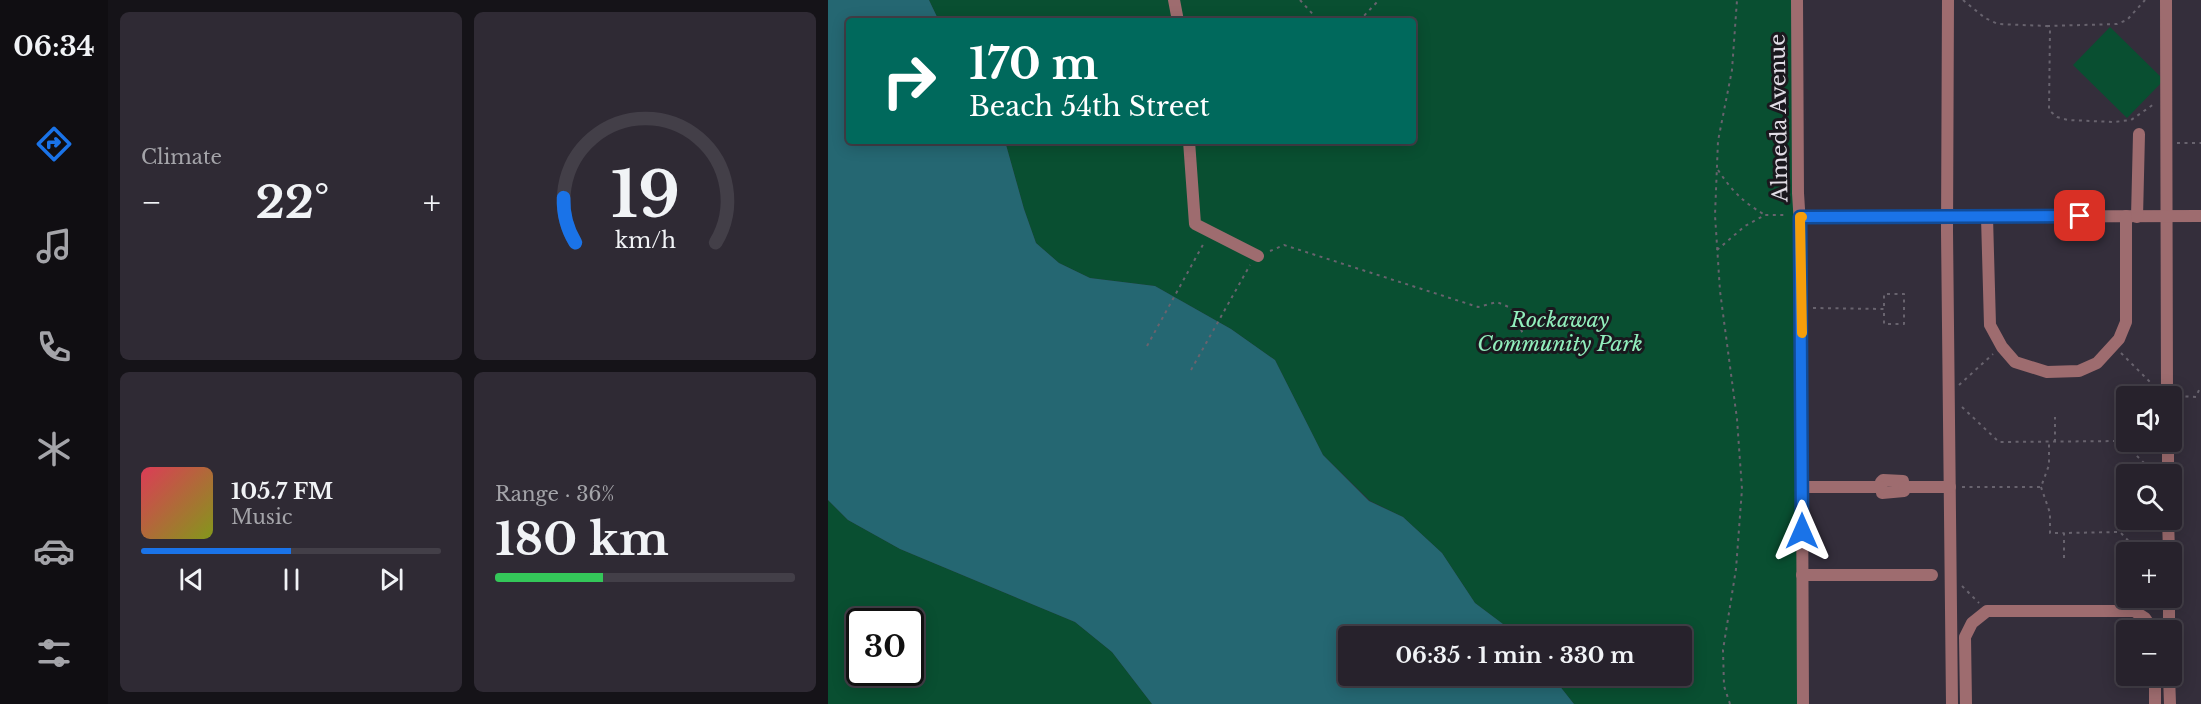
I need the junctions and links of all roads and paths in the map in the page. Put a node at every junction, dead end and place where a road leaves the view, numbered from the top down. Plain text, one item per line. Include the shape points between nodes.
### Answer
1 (1174, 0) edge
2 (1300, 0) edge
3 (1379, 0) edge
4 (1737, 0) edge
5 (1797, 0) edge
6 (1948, 0) edge
7 (1963, 0) edge
8 (2145, 0) edge
9 (2166, 0) edge
10 (1177, 18) edge
11 (1316, 18) edge
12 (1362, 18) edge
13 (2047, 26) junction
14 (2166, 95) junction
15 (2139, 134) dead end
16 (2166, 142) junction
17 (2201, 143) edge
18 (1189, 144) edge
19 (1717, 168) junction
20 (1765, 215) junction
21 (2131, 216) junction
22 (2166, 216) junction
23 (2201, 216) edge
24 (1800, 217) junction
25 (1947, 217) junction
26 (1987, 217) junction
27 (1210, 232) junction
28 (1717, 250) junction
29 (1257, 256) junction
30 (1801, 308) junction
31 (1884, 309) junction
32 (1524, 336) dead end
33 (1147, 346) dead end
34 (2002, 346) junction
35 (2113, 346) junction
36 (1191, 370) dead end
37 (2156, 386) edge
38 (2163, 386) edge
39 (2201, 390) edge
40 (1949, 394) junction
41 (2182, 396) edge
42 (2055, 417) dead end
43 (2116, 441) edge
44 (2049, 442) junction
45 (2055, 442) junction
46 (2133, 452) edge
47 (2145, 464) edge
48 (1802, 487) junction
49 (2041, 487) junction
50 (1950, 488) junction
51 (2064, 533) junction
52 (2130, 542) edge
53 (2064, 558) dead end
54 (1802, 575) junction
55 (1932, 575) dead end
56 (1951, 581) junction
57 (1987, 611) junction
58 (2146, 620) edge
59 (2155, 686) edge
60 (2169, 686) edge
61 (1730, 704) edge
62 (1803, 704) edge
63 (1952, 704) edge
64 (1966, 704) edge
65 (2155, 704) edge
66 (2170, 704) edge

1 - 10 street
2 - 11 path
3 - 12 path
4 - 19 path via 1732,70 1718,141
5 - 24 street, Almeda Avenue
6 - 25 street
7 - 13 path via 1998,24
8 - 13 path via 2127,20 2117,24
9 - 14 street
13 - 14 path via 2049,110 2057,117 2103,122 2131,120
14 - 16 street
15 - 21 street
16 - 17 path
16 - 22 street
18 - 27 street via 1195,224
19 - 20 path via 1745,204
19 - 28 path
20 - 24 path
20 - 28 path via 1745,225
21 - 22 street
21 - 26 street
21 - 35 street via 2126,322
22 - 23 street
22 - 38 street
24 - 25 street
24 - 30 street, Almeda Avenue
25 - 26 street
25 - 40 street
26 - 34 street via 1990,325
27 - 29 street
27 - 33 path
28 - 61 path via 1742,489 1736,569 1723,650 1724,686
29 - 32 path via 1284,245 1478,307 1497,302 1510,308
29 - 36 path
30 - 31 path
30 - 48 street, Almeda Avenue
31 - 31 path via 1884,324 1904,324 1904,294 1884,294
34 - 35 street via 2015,362 2055,372 2079,370 2097,363
34 - 40 path
35 - 37 path
39 - 41 path via 2196,397
40 - 44 path via 1999,441
40 - 50 street
42 - 45 path
43 - 45 path
44 - 45 path
44 - 49 path via 2049,465
46 - 47 path
48 - 50 street via 1881,487 1883,480 1902,481 1904,487
48 - 54 street, Almeda Avenue
49 - 50 path
49 - 51 path via 2050,513 2050,533
50 - 56 street
51 - 52 path via 2120,532
51 - 53 path
54 - 55 street
54 - 62 street, Almeda Avenue
56 - 57 path via 1958,582
56 - 63 street
57 - 58 street via 2134,612
57 - 64 street via 1972,623 1965,637
59 - 65 street
60 - 66 street

